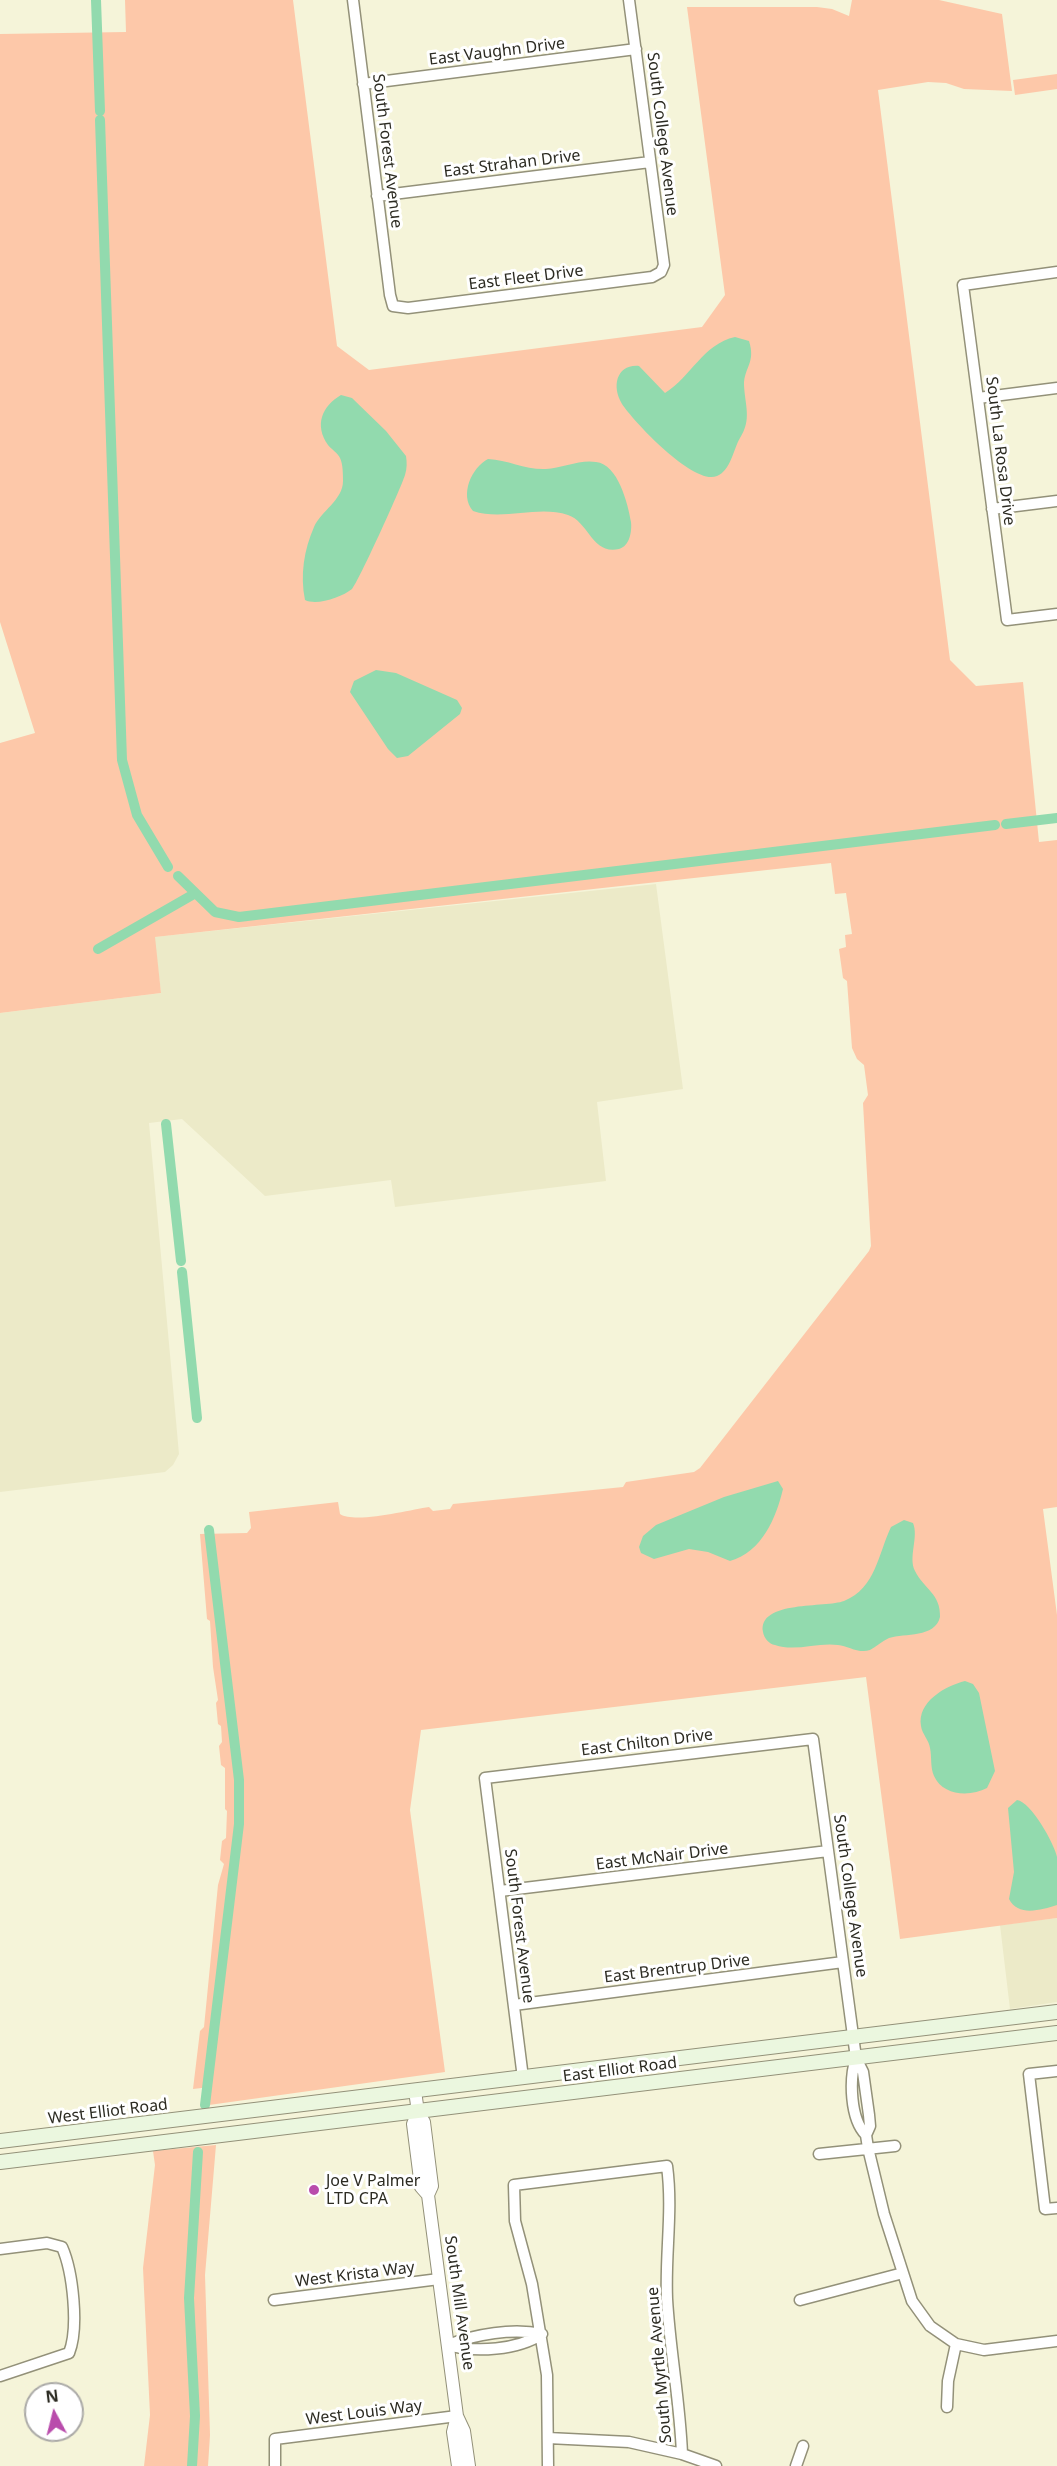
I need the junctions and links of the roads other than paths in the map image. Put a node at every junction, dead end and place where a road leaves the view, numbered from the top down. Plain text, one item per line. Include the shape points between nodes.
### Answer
1 (352, 0) edge
2 (629, 0) edge
3 (636, 50) junction
4 (363, 84) junction
5 (650, 162) junction
6 (378, 196) junction
7 (662, 272) joint
8 (1057, 273) edge
9 (393, 306) joint
10 (1057, 388) edge
11 (978, 398) junction
12 (1057, 501) edge
13 (992, 509) junction
14 (1057, 614) edge
15 (813, 1739) joint
16 (485, 1778) joint
17 (828, 1851) junction
18 (500, 1892) junction
19 (843, 1962) junction
20 (514, 2005) junction
21 (1057, 2012) edge
22 (964, 2024) junction
23 (1057, 2033) edge
24 (854, 2037) junction
25 (966, 2044) junction
26 (856, 2058) junction
27 (1057, 2071) edge
28 (523, 2078) junction
29 (415, 2091) junction
30 (868, 2106) junction
31 (855, 2107) junction
32 (418, 2112) junction
33 (219, 2116) joint
34 (866, 2135) junction
35 (0, 2141) edge
36 (895, 2146) dead end
37 (868, 2148) junction
38 (819, 2154) dead end
39 (0, 2162) edge
40 (1057, 2208) edge
41 (0, 2249) edge
42 (903, 2273) junction
43 (439, 2279) junction
44 (274, 2300) dead end
45 (800, 2300) dead end
46 (500, 2334) junction
47 (542, 2334) junction
48 (1057, 2342) edge
49 (956, 2344) junction
50 (448, 2345) junction
51 (501, 2346) junction
52 (0, 2376) edge
53 (946, 2407) dead end
54 (457, 2416) junction
55 (548, 2438) junction
56 (803, 2446) dead end
57 (682, 2454) junction
58 (275, 2466) edge
59 (458, 2466) edge
60 (469, 2466) edge
61 (548, 2466) edge
62 (716, 2466) edge
63 (796, 2466) edge

1 - 4 street, South Forest Avenue
2 - 3 street, South College Avenue
3 - 4 street, East Vaughn Drive
3 - 5 street, South College Avenue
4 - 6 street, South Forest Avenue
5 - 6 street, East Strahan Drive
5 - 7 street, South College Avenue
6 - 9 street, South Forest Avenue
7 - 9 street, East Fleet Drive via 652,277 408,308
8 - 11 street, South La Rosa Drive via 963,285
10 - 11 street
11 - 13 street, South La Rosa Drive
12 - 13 street
13 - 14 street, South La Rosa Drive via 1007,620
15 - 16 street, East Chilton Drive
15 - 17 street, South College Avenue
16 - 18 street, South Forest Avenue
17 - 18 street, East McNair Drive
17 - 19 street, South College Avenue
18 - 20 street, South Forest Avenue
19 - 20 street, East Brentrup Drive
19 - 24 street, South College Avenue
20 - 28 street, South Forest Avenue
21 - 22 main road, East Elliot Road
22 - 24 main road, East Elliot Road
22 - 25 main road
23 - 25 main road, East Elliot Road
24 - 26 street, South College Avenue
24 - 28 main road, East Elliot Road
25 - 26 main road, East Elliot Road
26 - 30 street, South College Avenue via 863,2072
26 - 31 street, South College Avenue via 851,2073
26 - 32 main road, East Elliot Road
27 - 40 street via 1029,2074 1045,2210
28 - 29 main road, East Elliot Road
29 - 32 street, South Mill Avenue
29 - 33 main road, East Elliot Road
30 - 31 street
30 - 34 street, South College Avenue via 870,2126
31 - 34 street, South College Avenue via 858,2127
32 - 39 main road, East Elliot Road
32 - 43 street, South Mill Avenue via 413,2127 421,2187 428,2194
33 - 35 main road, West Elliot Road
34 - 37 street, South College Avenue
36 - 37 street
37 - 38 street
37 - 42 street, South College Avenue
41 - 52 street via 47,2243 62,2247 69,2262 75,2339 69,2353
42 - 45 street
42 - 49 street, South College Avenue via 912,2301 930,2326
43 - 44 street, West Krista Way
43 - 50 street, South Mill Avenue
46 - 47 street
46 - 50 street
46 - 51 street
47 - 51 street via 529,2343
47 - 55 street
47 - 57 street, South Myrtle Avenue via 515,2221 514,2185 667,2166 671,2196 667,2297 681,2409
48 - 49 street via 984,2350
49 - 53 street
50 - 51 street via 466,2350
50 - 54 street, South Mill Avenue
54 - 58 street, West Louis Way via 275,2439
54 - 59 street, South Mill Avenue via 453,2432
54 - 60 street, South Mill Avenue via 464,2431
55 - 57 street via 629,2442
55 - 61 street
56 - 63 street
57 - 62 street

